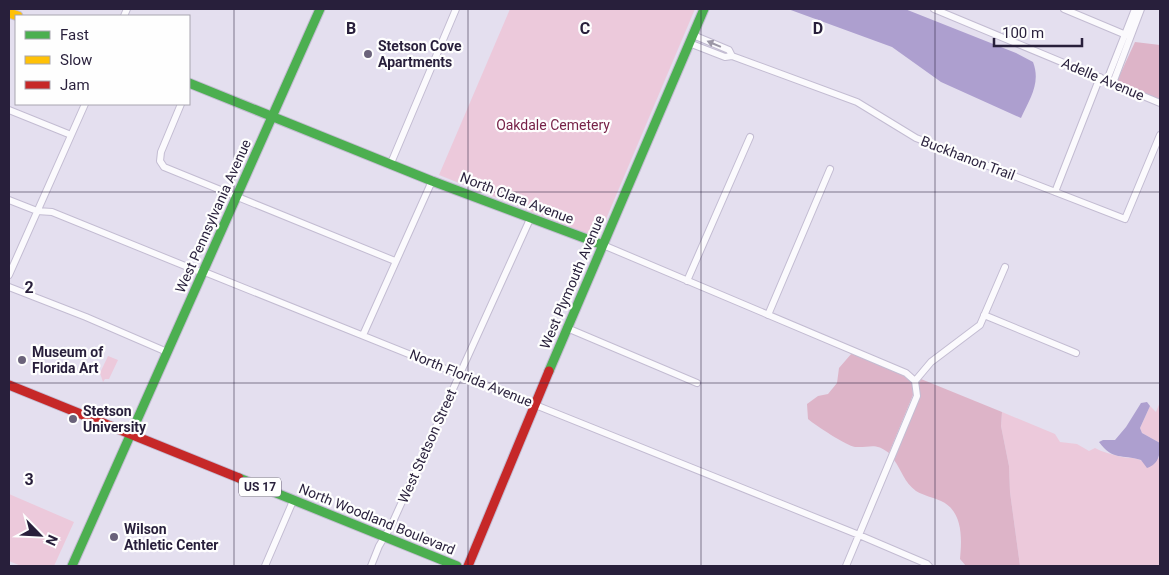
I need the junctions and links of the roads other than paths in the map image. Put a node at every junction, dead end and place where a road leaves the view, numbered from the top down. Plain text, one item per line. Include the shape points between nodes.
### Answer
1 (320, 9) edge
2 (456, 9) edge
3 (704, 9) edge
4 (934, 9) edge
5 (1064, 9) edge
6 (1135, 9) edge
7 (1141, 9) edge
8 (1126, 35) junction
9 (691, 39) junction
10 (1100, 77) junction
11 (1110, 82) junction
12 (190, 84) edge
13 (1160, 103) edge
14 (85, 105) edge
15 (182, 105) edge
16 (9, 110) edge
17 (272, 116) junction
18 (72, 135) junction
19 (1160, 135) edge
20 (750, 137) dead end
21 (391, 163) junction
22 (830, 169) dead end
23 (432, 181) junction
24 (1054, 192) junction
25 (236, 196) junction
26 (9, 200) edge
27 (37, 211) junction
28 (531, 218) junction
29 (603, 245) junction
30 (395, 261) junction
31 (1005, 267) dead end
32 (203, 273) junction
33 (9, 275) edge
34 (687, 281) junction
35 (9, 286) edge
36 (768, 315) junction
37 (984, 315) junction
38 (567, 328) junction
39 (363, 335) junction
40 (167, 352) junction
41 (1076, 353) dead end
42 (459, 374) junction
43 (915, 381) junction
44 (696, 383) dead end
45 (9, 385) edge
46 (535, 404) junction
47 (131, 434) junction
48 (293, 501) junction
49 (859, 535) junction
50 (385, 537) junction
51 (72, 566) edge
52 (265, 566) edge
53 (370, 566) edge
54 (456, 566) edge
55 (468, 566) edge
56 (846, 566) edge
57 (929, 566) edge

1 - 17 main road, West Pennsylvania Avenue
2 - 21 street
3 - 9 main road, West Plymouth Avenue
4 - 10 street, Adelle Avenue
5 - 8 street
6 - 8 street
7 - 11 street
8 - 11 street
9 - 24 street, Buckhanon Trail via 726,57 732,56 857,102 916,138
9 - 29 main road, West Plymouth Avenue
10 - 11 street, Adelle Avenue
10 - 24 street
11 - 13 street, Adelle Avenue
12 - 17 main road, North Clara Avenue
14 - 18 street
15 - 25 street via 161,152 160,162 164,167
16 - 18 street
17 - 21 main road, North Clara Avenue
17 - 25 main road, West Pennsylvania Avenue
18 - 27 street
19 - 24 street, Buckhanon Trail via 1125,219
20 - 34 street
21 - 23 main road, North Clara Avenue
22 - 36 street
23 - 28 main road, North Clara Avenue
23 - 30 street
25 - 30 street
25 - 32 main road, West Pennsylvania Avenue
26 - 27 street, North Florida Avenue
27 - 32 street, North Florida Avenue via 52,212
27 - 33 street
28 - 29 main road, North Clara Avenue
28 - 42 street, West Stetson Street
29 - 34 street, North Clara Avenue
29 - 38 main road, West Plymouth Avenue
30 - 39 street
31 - 37 street
32 - 39 street, North Florida Avenue
32 - 40 main road, West Pennsylvania Avenue
34 - 36 street, North Clara Avenue
35 - 40 street
36 - 43 street, North Clara Avenue via 906,373
37 - 41 street
37 - 43 street via 980,325 931,362
38 - 44 street
38 - 46 main road, West Plymouth Avenue
39 - 42 street, North Florida Avenue
40 - 47 main road, West Pennsylvania Avenue
42 - 46 street, North Florida Avenue
42 - 50 street, West Stetson Street
43 - 49 street via 916,396
45 - 47 main road, North Woodland Boulevard / US 17
46 - 49 street, North Florida Avenue
46 - 55 main road, West Plymouth Avenue
47 - 48 main road, North Woodland Boulevard / US 17
47 - 51 main road, West Pennsylvania Avenue
48 - 50 main road, North Woodland Boulevard / US 17
48 - 52 street
49 - 56 street
49 - 57 street, North Florida Avenue
50 - 53 street, West Stetson Street
50 - 54 main road, North Woodland Boulevard / US 17

